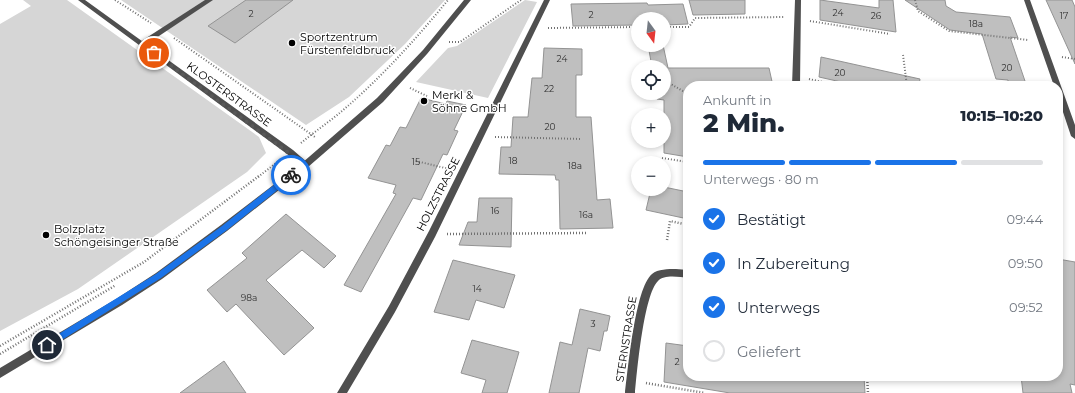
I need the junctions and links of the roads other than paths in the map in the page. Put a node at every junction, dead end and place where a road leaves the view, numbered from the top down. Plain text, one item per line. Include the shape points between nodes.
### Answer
1 (81, 0) edge
2 (210, 0) edge
3 (468, 0) edge
4 (547, 0) edge
5 (798, 0) edge
6 (1027, 0) edge
7 (142, 44) junction
8 (796, 81) edge
9 (1056, 81) edge
10 (1063, 99) edge
11 (1073, 122) edge
12 (1075, 136) edge
13 (305, 165) junction
14 (683, 274) edge
15 (0, 373) edge
16 (342, 393) edge
17 (630, 393) edge

1 - 7 street, KLOSTERSTRASSE
2 - 7 street
3 - 13 street via 443,32 380,100
4 - 16 street, HOLZSTRASSE via 432,234 392,309
5 - 8 street
6 - 9 street
7 - 13 street, KLOSTERSTRASSE
10 - 11 street
11 - 12 street
13 - 15 street via 159,276
14 - 17 street, STERNSTRASSE via 655,277 647,288

